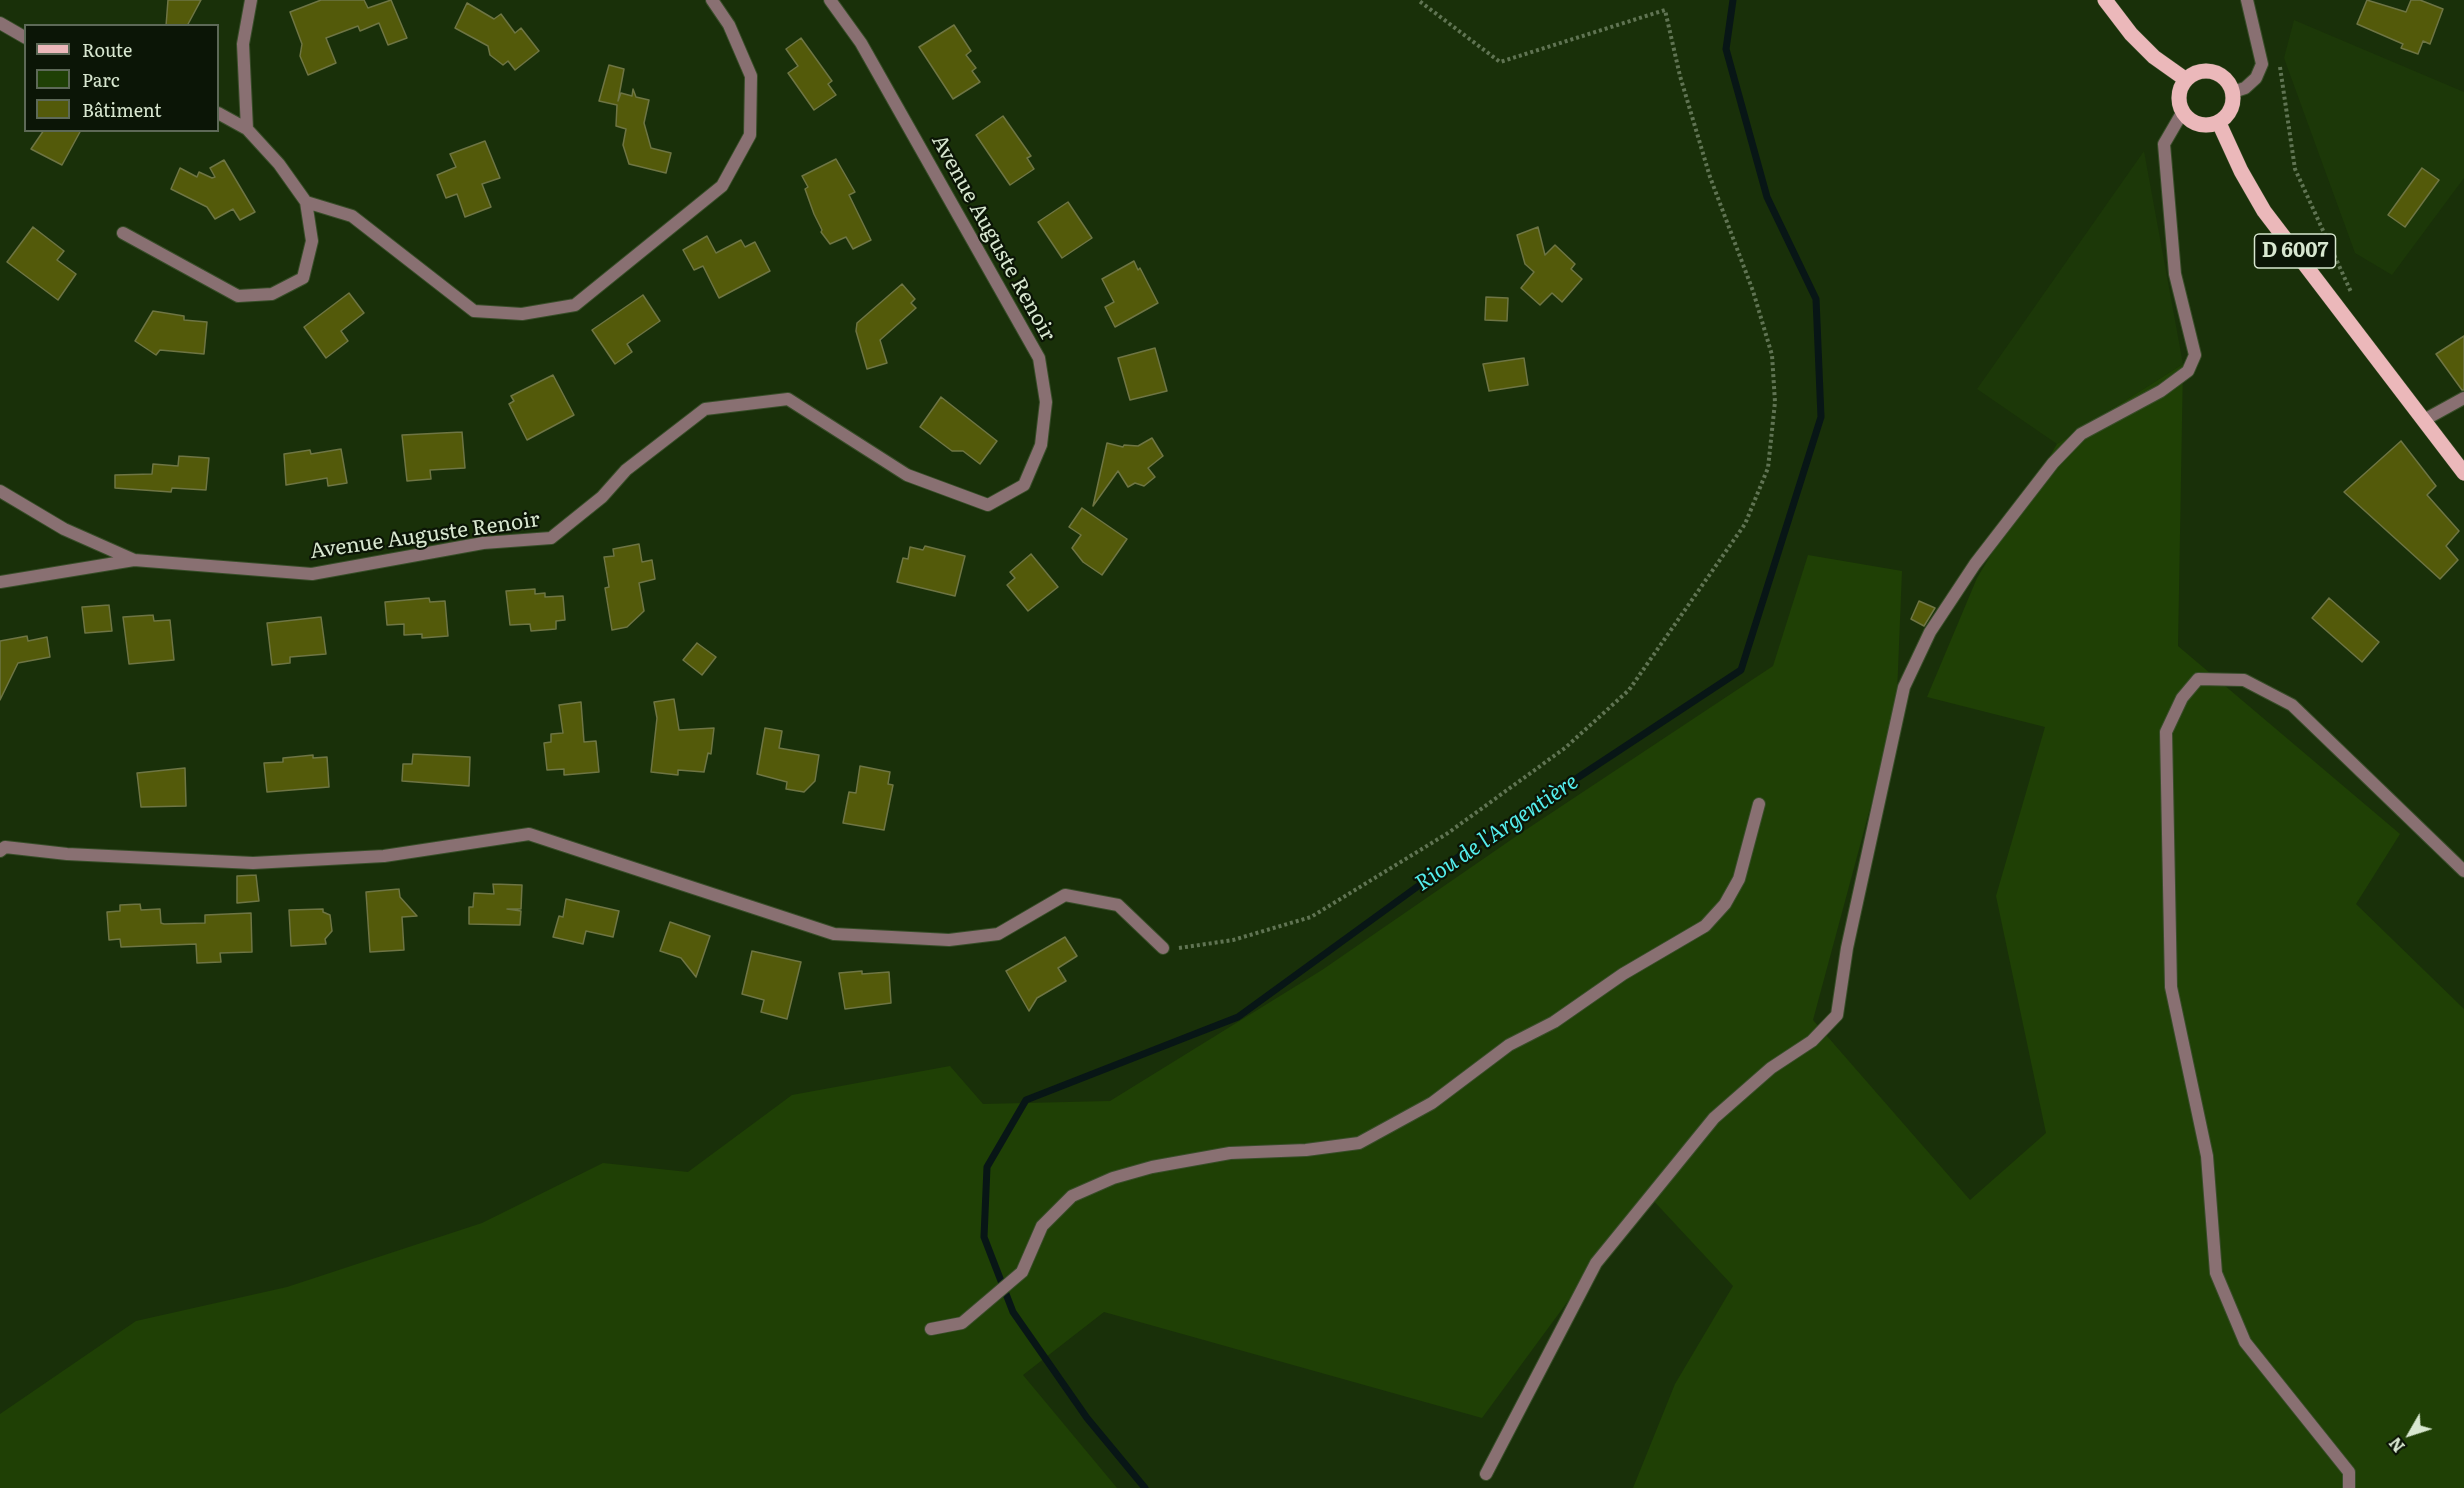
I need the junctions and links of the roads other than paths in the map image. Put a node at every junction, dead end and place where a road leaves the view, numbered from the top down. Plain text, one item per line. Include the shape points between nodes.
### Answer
1 (251, 0) edge
2 (712, 0) edge
3 (830, 0) edge
4 (2105, 0) edge
5 (2247, 0) edge
6 (0, 23) edge
7 (24, 37) edge
8 (2185, 79) junction
9 (2232, 92) junction
10 (2182, 113) junction
11 (219, 114) edge
12 (2219, 123) junction
13 (247, 129) junction
14 (306, 202) junction
15 (123, 233) dead end
16 (2464, 398) edge
17 (2424, 420) junction
18 (2464, 473) edge
19 (0, 491) edge
20 (134, 560) junction
21 (0, 582) edge
22 (1759, 804) dead end
23 (0, 851) edge
24 (2464, 872) edge
25 (1163, 948) road end
26 (931, 1329) dead end
27 (1486, 1474) dead end
28 (2349, 1488) edge

1 - 13 street via 243,44
2 - 14 street via 729,25 751,76 750,135 722,186 575,305 522,314 474,311 352,216
3 - 20 street, Avenue Auguste Renoir via 861,43 1039,358 1046,402 1041,445 1024,485 988,505 907,475 788,399 705,409 626,470 602,497 551,538 483,543 312,574
4 - 8 main road via 2154,57
5 - 9 street via 2262,64 2246,88
6 - 7 street
8 - 9 main road via 2207,70 2228,81
8 - 10 main road via 2179,90
9 - 12 main road via 2233,104
10 - 12 main road via 2192,123
10 - 27 street via 2163,144 2175,274 2195,355 2188,371 2161,391 2080,434 1975,564 1930,632 1904,687 1837,1015 1812,1041 1772,1068 1714,1118 1596,1263
11 - 13 street
12 - 17 main road, D 6007 via 2264,211
13 - 14 street
14 - 15 street via 312,242 303,278 272,294 238,296
16 - 17 street
17 - 18 main road, D 6007
19 - 20 street via 64,529
20 - 21 street, Avenue Auguste Renoir
22 - 26 street via 1739,879 1725,904 1705,926 1554,1022 1509,1045 1432,1103 1359,1143 1230,1153 1152,1167 1072,1196 1042,1226 1022,1272 962,1323
23 - 25 street via 5,847 253,863 384,856 529,834 834,934 949,940 998,934 1065,895 1118,905
24 - 28 street via 2292,705 2244,680 2199,679 2182,698 2166,732 2171,987 2207,1156 2216,1273 2245,1342 2349,1472

